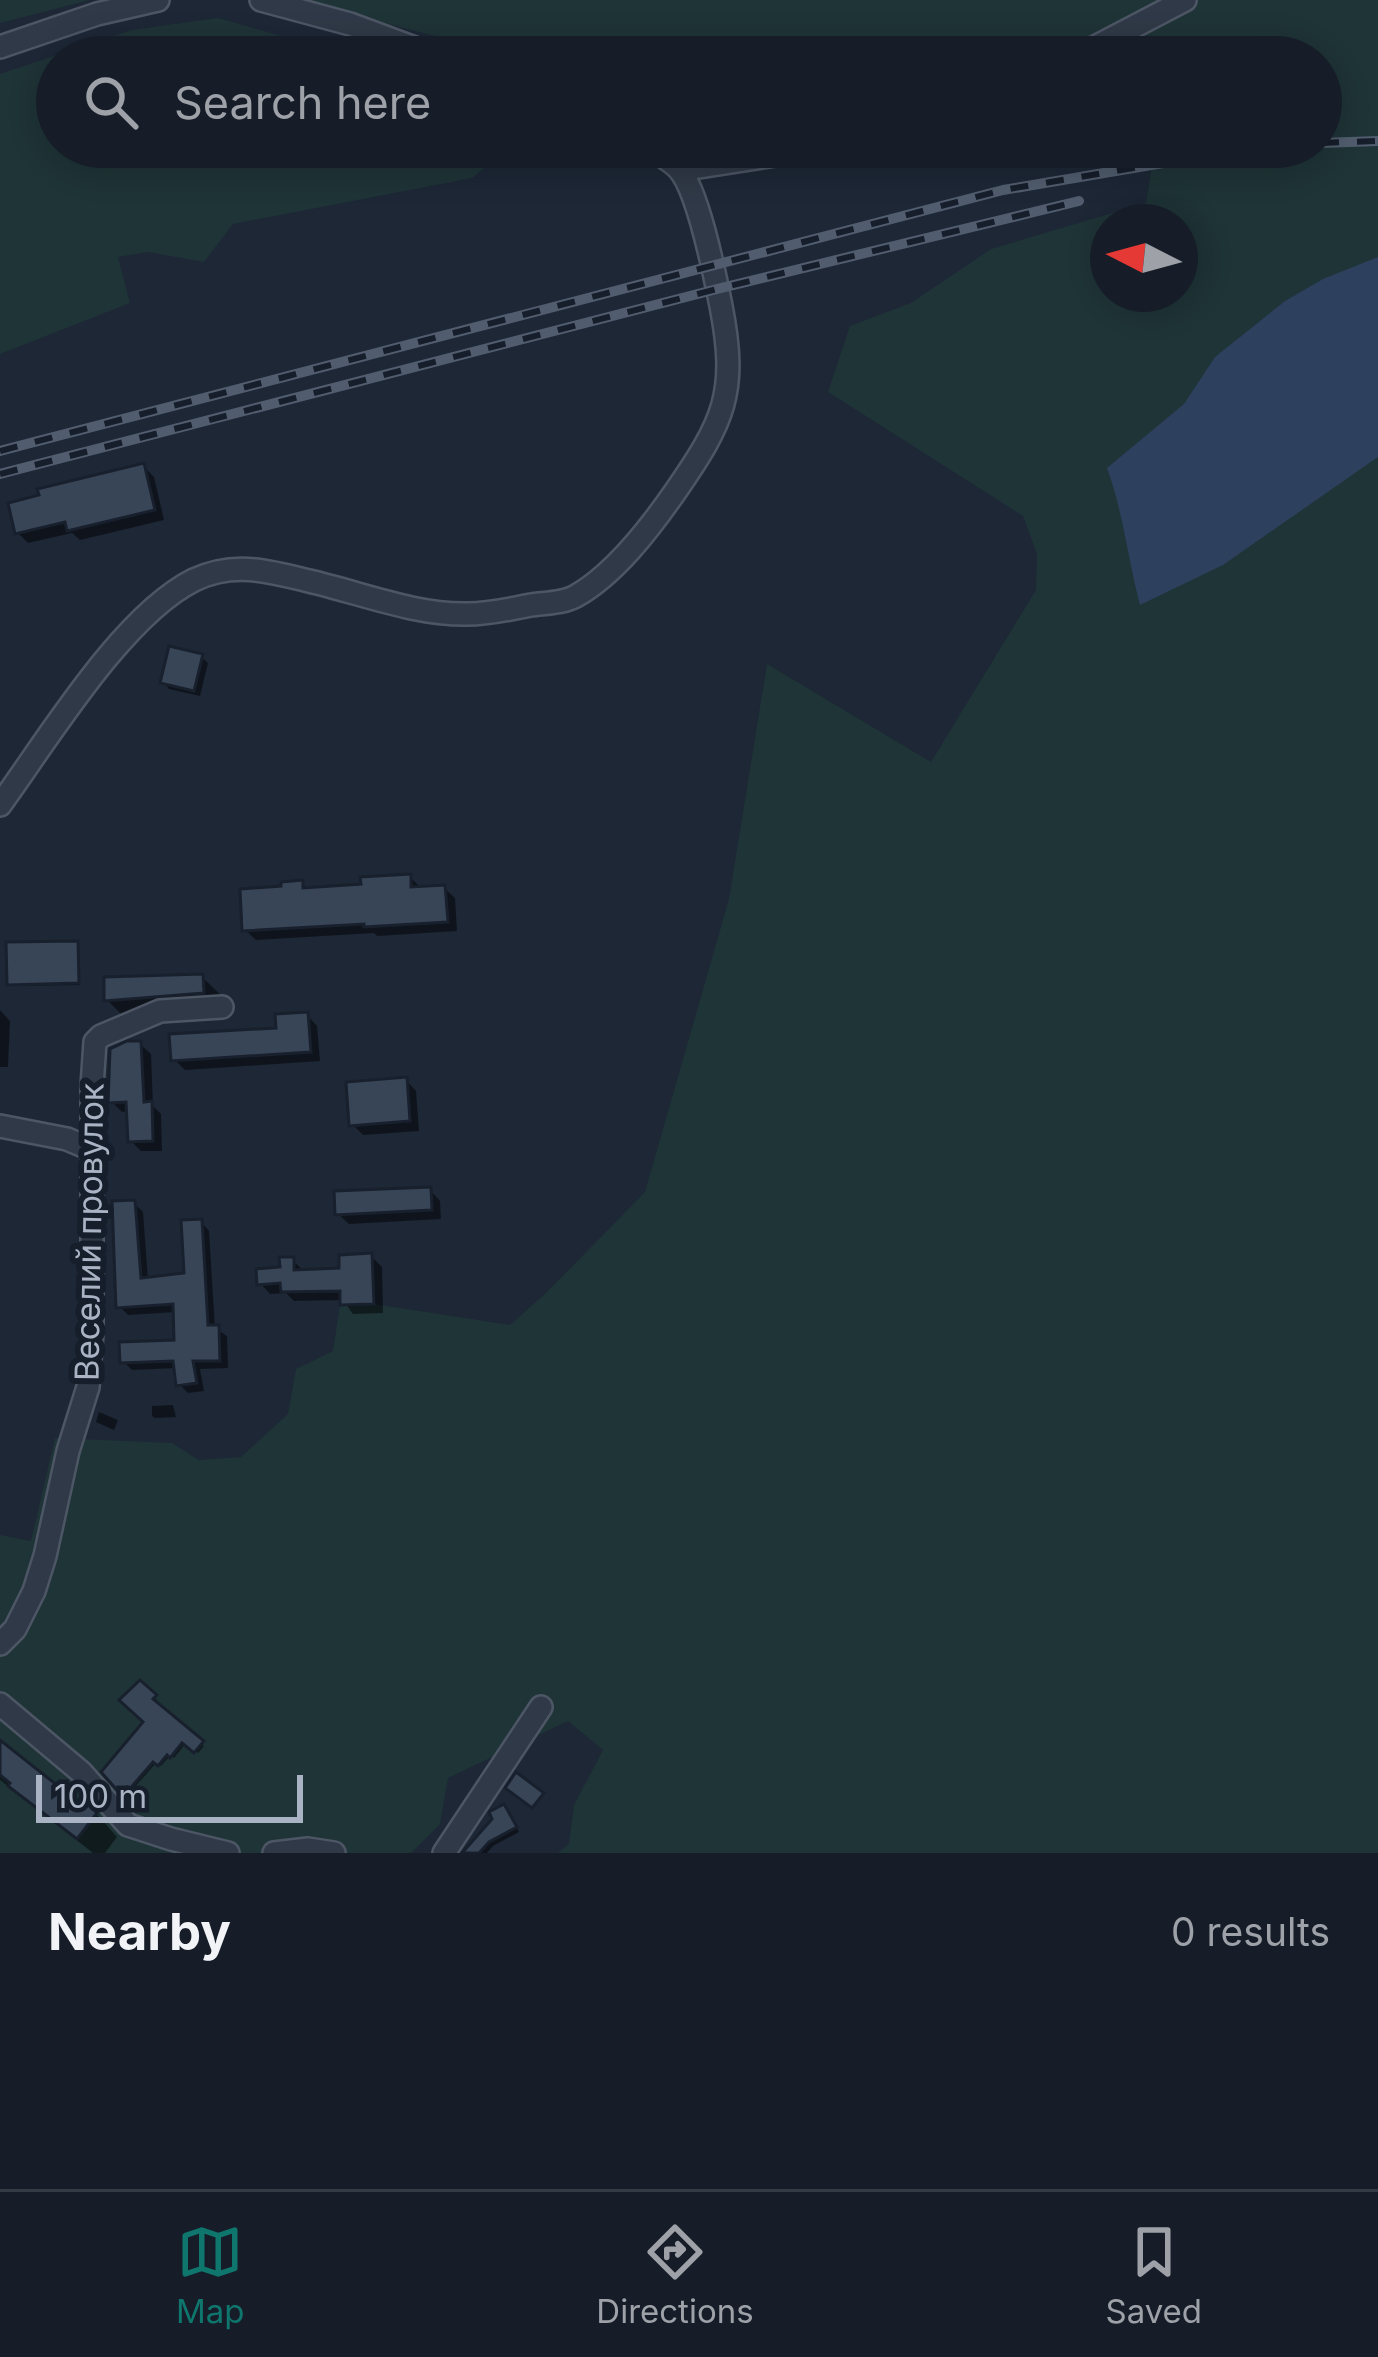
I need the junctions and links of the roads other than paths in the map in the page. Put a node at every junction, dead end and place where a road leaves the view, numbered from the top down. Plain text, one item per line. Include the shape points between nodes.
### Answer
1 (158, 0) edge
2 (261, 0) edge
3 (1185, 0) edge
4 (384, 36) edge
5 (1116, 36) edge
6 (0, 47) edge
7 (677, 168) edge
8 (693, 168) edge
9 (680, 170) junction
10 (0, 805) edge
11 (222, 1007) dead end
12 (0, 1126) edge
13 (93, 1150) junction
14 (0, 1644) edge
15 (0, 1703) edge
16 (541, 1708) dead end
17 (228, 1853) edge
18 (274, 1853) edge
19 (334, 1853) edge
20 (444, 1853) edge

1 - 6 street
2 - 4 street
3 - 5 street
7 - 9 street
8 - 9 street
9 - 10 street via 711,266 730,356 727,391 719,421 618,562 573,598 470,614 266,571 227,568 195,579 159,601 97,670
11 - 13 street, Веселий провулок via 160,1011 100,1036
12 - 13 street
13 - 14 street, Веселий провулок via 88,1387 34,1591
15 - 17 street via 128,1825
16 - 20 street
18 - 19 street

